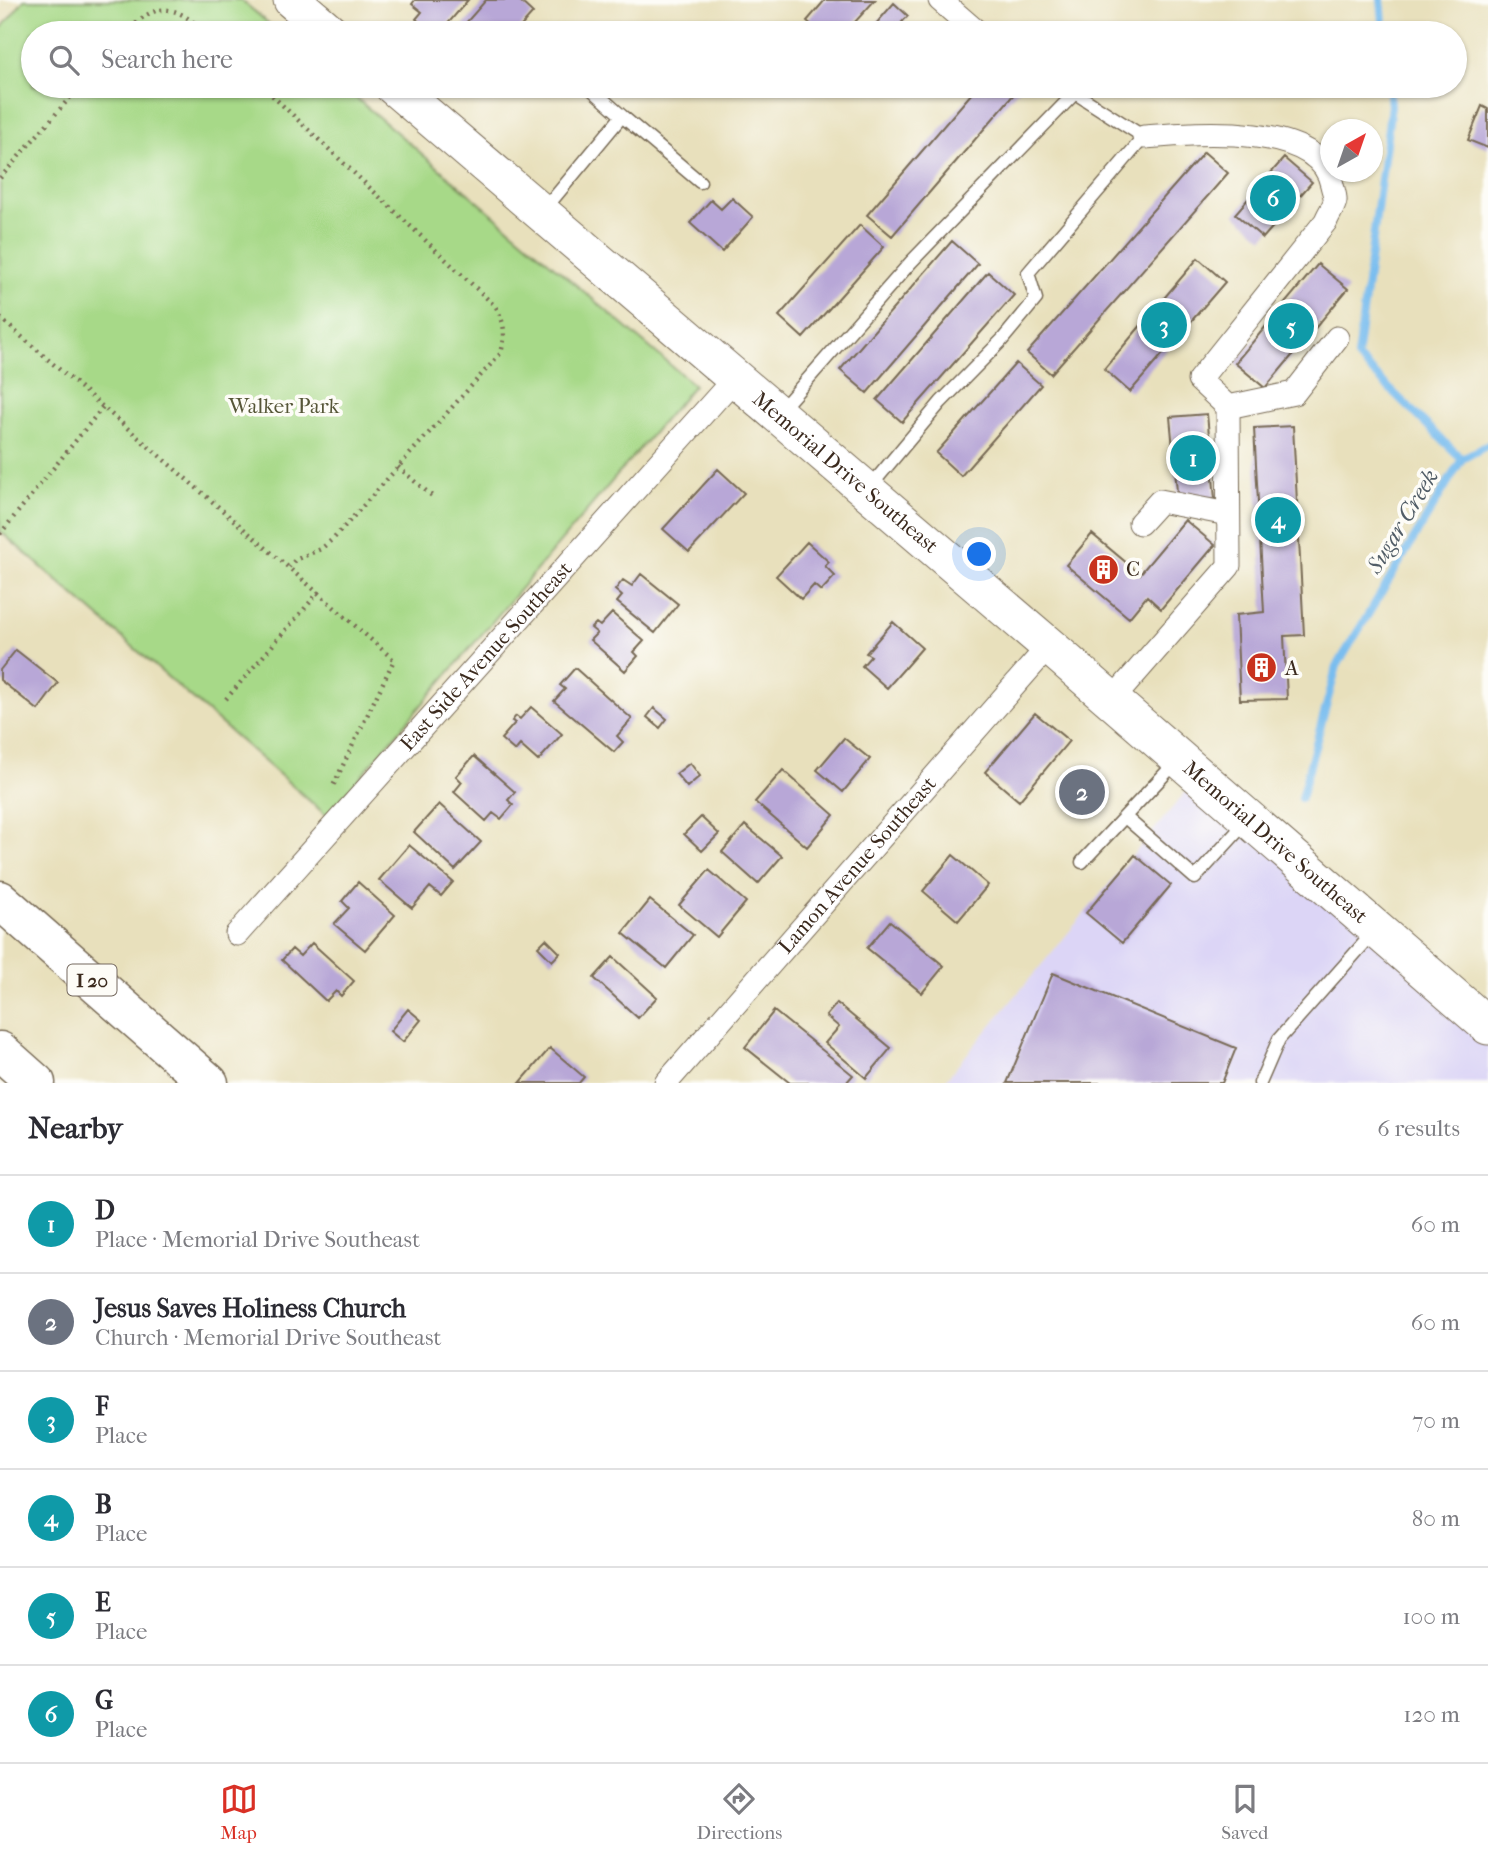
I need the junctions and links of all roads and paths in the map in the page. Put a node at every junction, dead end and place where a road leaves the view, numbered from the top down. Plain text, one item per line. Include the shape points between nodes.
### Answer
1 (292, 0) edge
2 (940, 0) edge
3 (136, 21) edge
4 (193, 21) edge
5 (317, 21) edge
6 (964, 21) edge
7 (70, 98) edge
8 (275, 98) edge
9 (407, 98) edge
10 (602, 98) edge
11 (1070, 98) edge
12 (1083, 98) edge
13 (622, 116) junction
14 (1144, 137) junction
15 (0, 178) edge
16 (700, 182) dead end
17 (541, 213) junction
18 (0, 318) edge
19 (1337, 338) dead end
20 (735, 378) junction
21 (103, 407) junction
22 (1228, 407) junction
23 (777, 414) junction
24 (398, 467) junction
25 (867, 491) junction
26 (432, 496) dead end
27 (1228, 514) junction
28 (1140, 523) dead end
29 (0, 534) edge
30 (289, 567) junction
31 (318, 593) junction
32 (1049, 646) junction
33 (226, 699) dead end
34 (1112, 700) junction
35 (1180, 759) junction
36 (331, 790) dead end
37 (1125, 817) junction
38 (1249, 819) junction
39 (1082, 862) dead end
40 (0, 900) edge
41 (1376, 929) junction
42 (237, 934) dead end
43 (1488, 1026) edge
44 (0, 1051) edge
45 (202, 1076) edge
46 (37, 1083) edge
47 (666, 1083) edge
48 (1259, 1083) edge

1 - 5 main road
2 - 6 street
3 - 4 path via 153,10 175,10
7 - 15 path
8 - 24 path via 496,307 504,322 501,353
9 - 17 main road, Memorial Drive Southeast
10 - 13 lane
11 - 23 lane via 911,262
12 - 14 lane
13 - 16 lane
13 - 17 lane
14 - 22 street via 1217,132 1291,143 1314,154 1330,173 1335,200 1326,221 1199,380
14 - 25 lane via 1028,273 1036,299 941,401
17 - 20 main road, Memorial Drive Southeast
18 - 21 path
19 - 22 street via 1294,393
20 - 23 main road, Memorial Drive Southeast
20 - 42 street, East Side Avenue Southeast
21 - 29 path
21 - 30 path
22 - 27 street
23 - 25 main road, Memorial Drive Southeast
24 - 26 path
24 - 30 path via 335,537
25 - 32 main road, Memorial Drive Southeast
27 - 28 street via 1160,501
27 - 34 street via 1229,566
30 - 31 path
31 - 33 path
31 - 36 path via 394,660
32 - 34 main road, Memorial Drive Southeast
32 - 47 street, Lamon Avenue Southeast
34 - 35 main road, Memorial Drive Southeast
35 - 37 lane
35 - 38 main road, Memorial Drive Southeast
37 - 38 lane via 1195,878
37 - 39 lane
38 - 41 main road, Memorial Drive Southeast
40 - 45 highway, I 20
41 - 43 main road, Memorial Drive Southeast
41 - 48 lane via 1279,1039
44 - 46 highway

